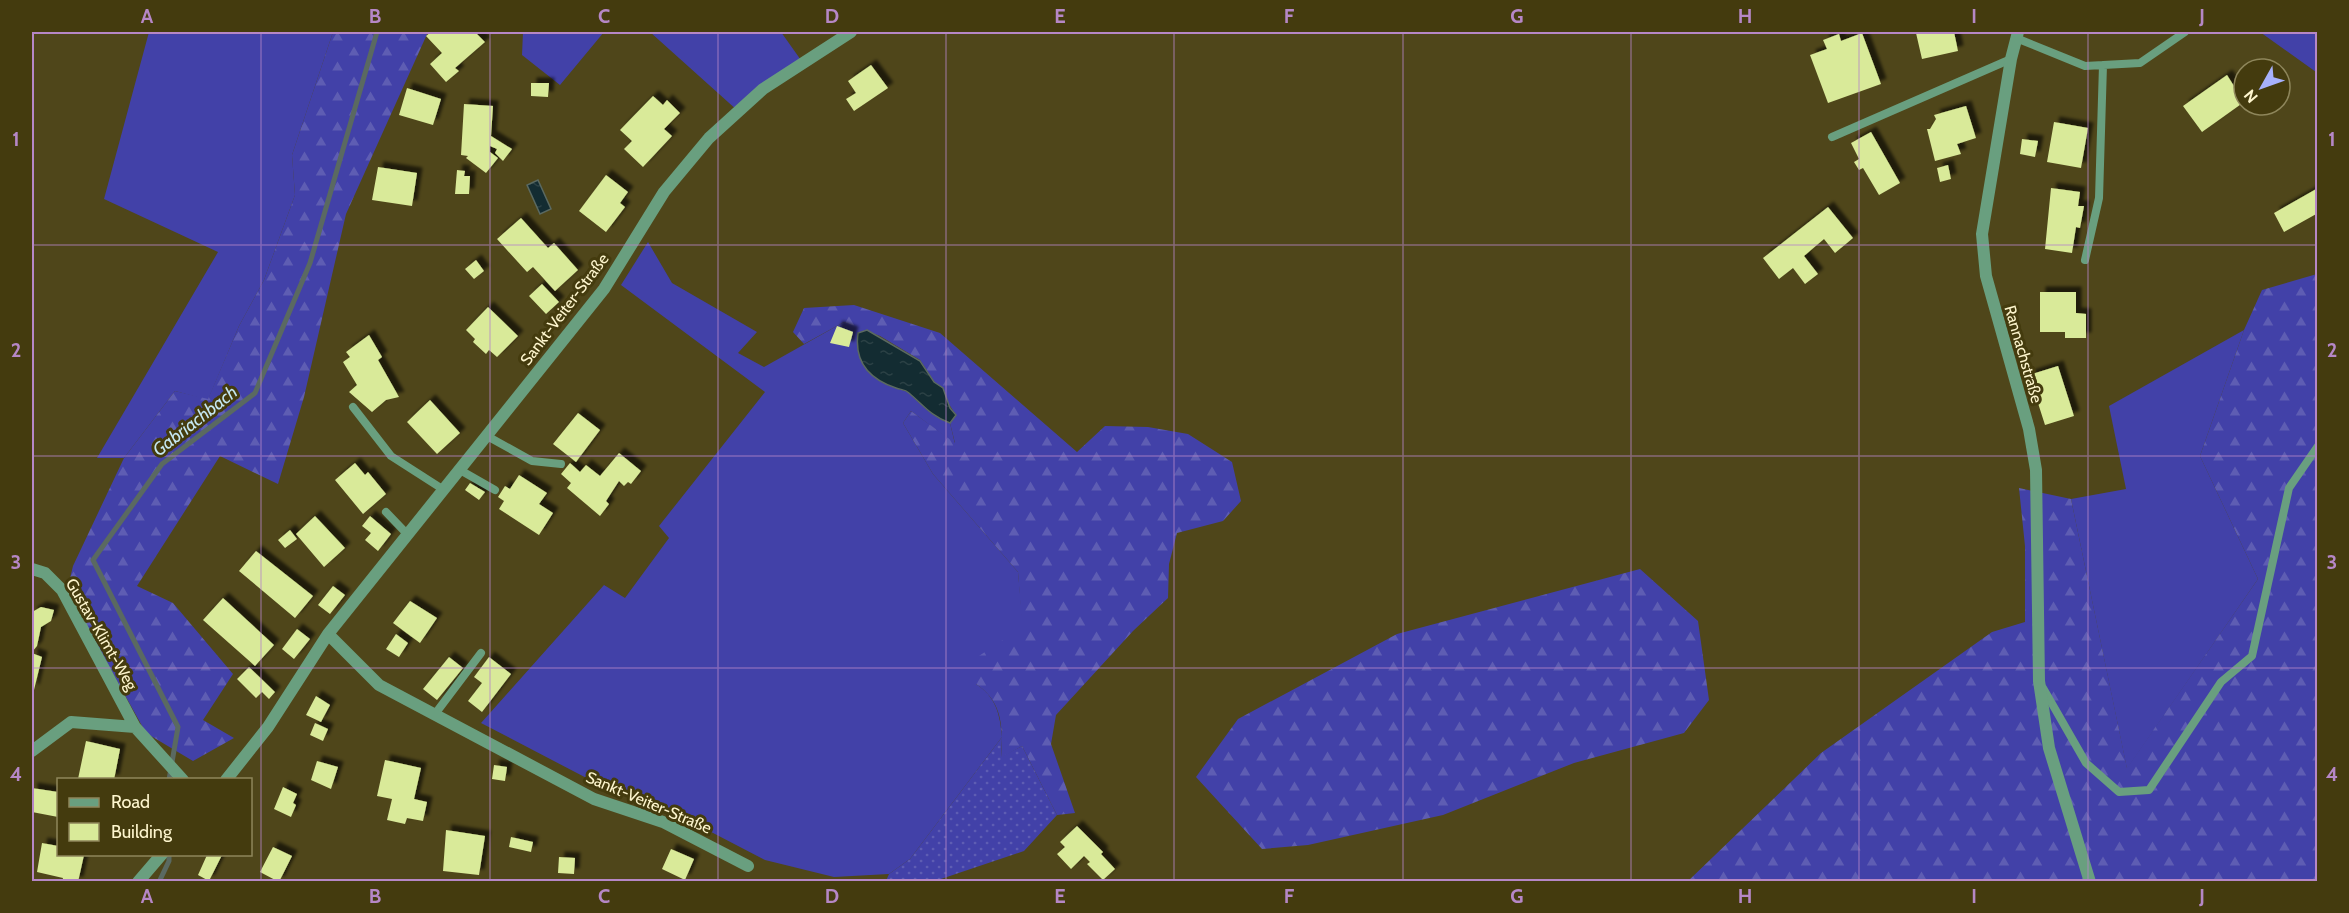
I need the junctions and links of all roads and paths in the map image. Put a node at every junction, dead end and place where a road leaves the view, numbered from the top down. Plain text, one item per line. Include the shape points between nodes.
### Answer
1 (851, 32) edge
2 (2185, 32) edge
3 (2017, 35) edge
4 (2011, 59) junction
5 (2103, 65) junction
6 (1832, 137) dead end
7 (2085, 260) dead end
8 (353, 407) dead end
9 (487, 436) junction
10 (2318, 446) edge
11 (561, 464) dead end
12 (460, 470) junction
13 (444, 490) junction
14 (495, 490) dead end
15 (386, 512) dead end
16 (408, 535) junction
17 (32, 569) edge
18 (328, 634) junction
19 (481, 653) dead end
20 (2039, 681) junction
21 (435, 714) junction
22 (135, 727) junction
23 (32, 751) edge
24 (181, 777) edge
25 (228, 778) edge
26 (161, 856) edge
27 (748, 866) dead end
28 (138, 882) edge
29 (2090, 882) edge

1 - 9 street, Sankt-Veiter-Straße via 763,89 709,138 664,192 604,290
2 - 5 lane, Rannachstraße via 2140,63
3 - 4 street, Rannachstraße
3 - 5 lane, Rannachstraße via 2085,66
4 - 6 lane
4 - 20 street, Rannachstraße via 1982,234 1992,308 2029,429 2036,470
5 - 7 lane via 2099,198
8 - 13 lane via 391,456
9 - 11 lane via 532,461
9 - 12 street, Sankt-Veiter-Straße
10 - 20 lane, Rannachstraße via 2289,488 2252,656 2221,682 2149,790 2119,792 2086,763
12 - 13 street, Sankt-Veiter-Straße
12 - 14 lane
13 - 16 street, Sankt-Veiter-Straße
15 - 16 lane
16 - 18 street, Sankt-Veiter-Straße
17 - 22 street, Gustav-Klimt-Weg via 45,573 62,590
18 - 21 street, Sankt-Veiter-Straße via 379,685
18 - 25 street, Sankt-Veiter-Straße via 268,727
19 - 21 lane
20 - 29 street, Rannachstraße via 2049,748
21 - 27 street, Sankt-Veiter-Straße via 594,799 663,822
22 - 23 street via 71,722
22 - 24 street, Gustav-Klimt-Weg
26 - 28 street

